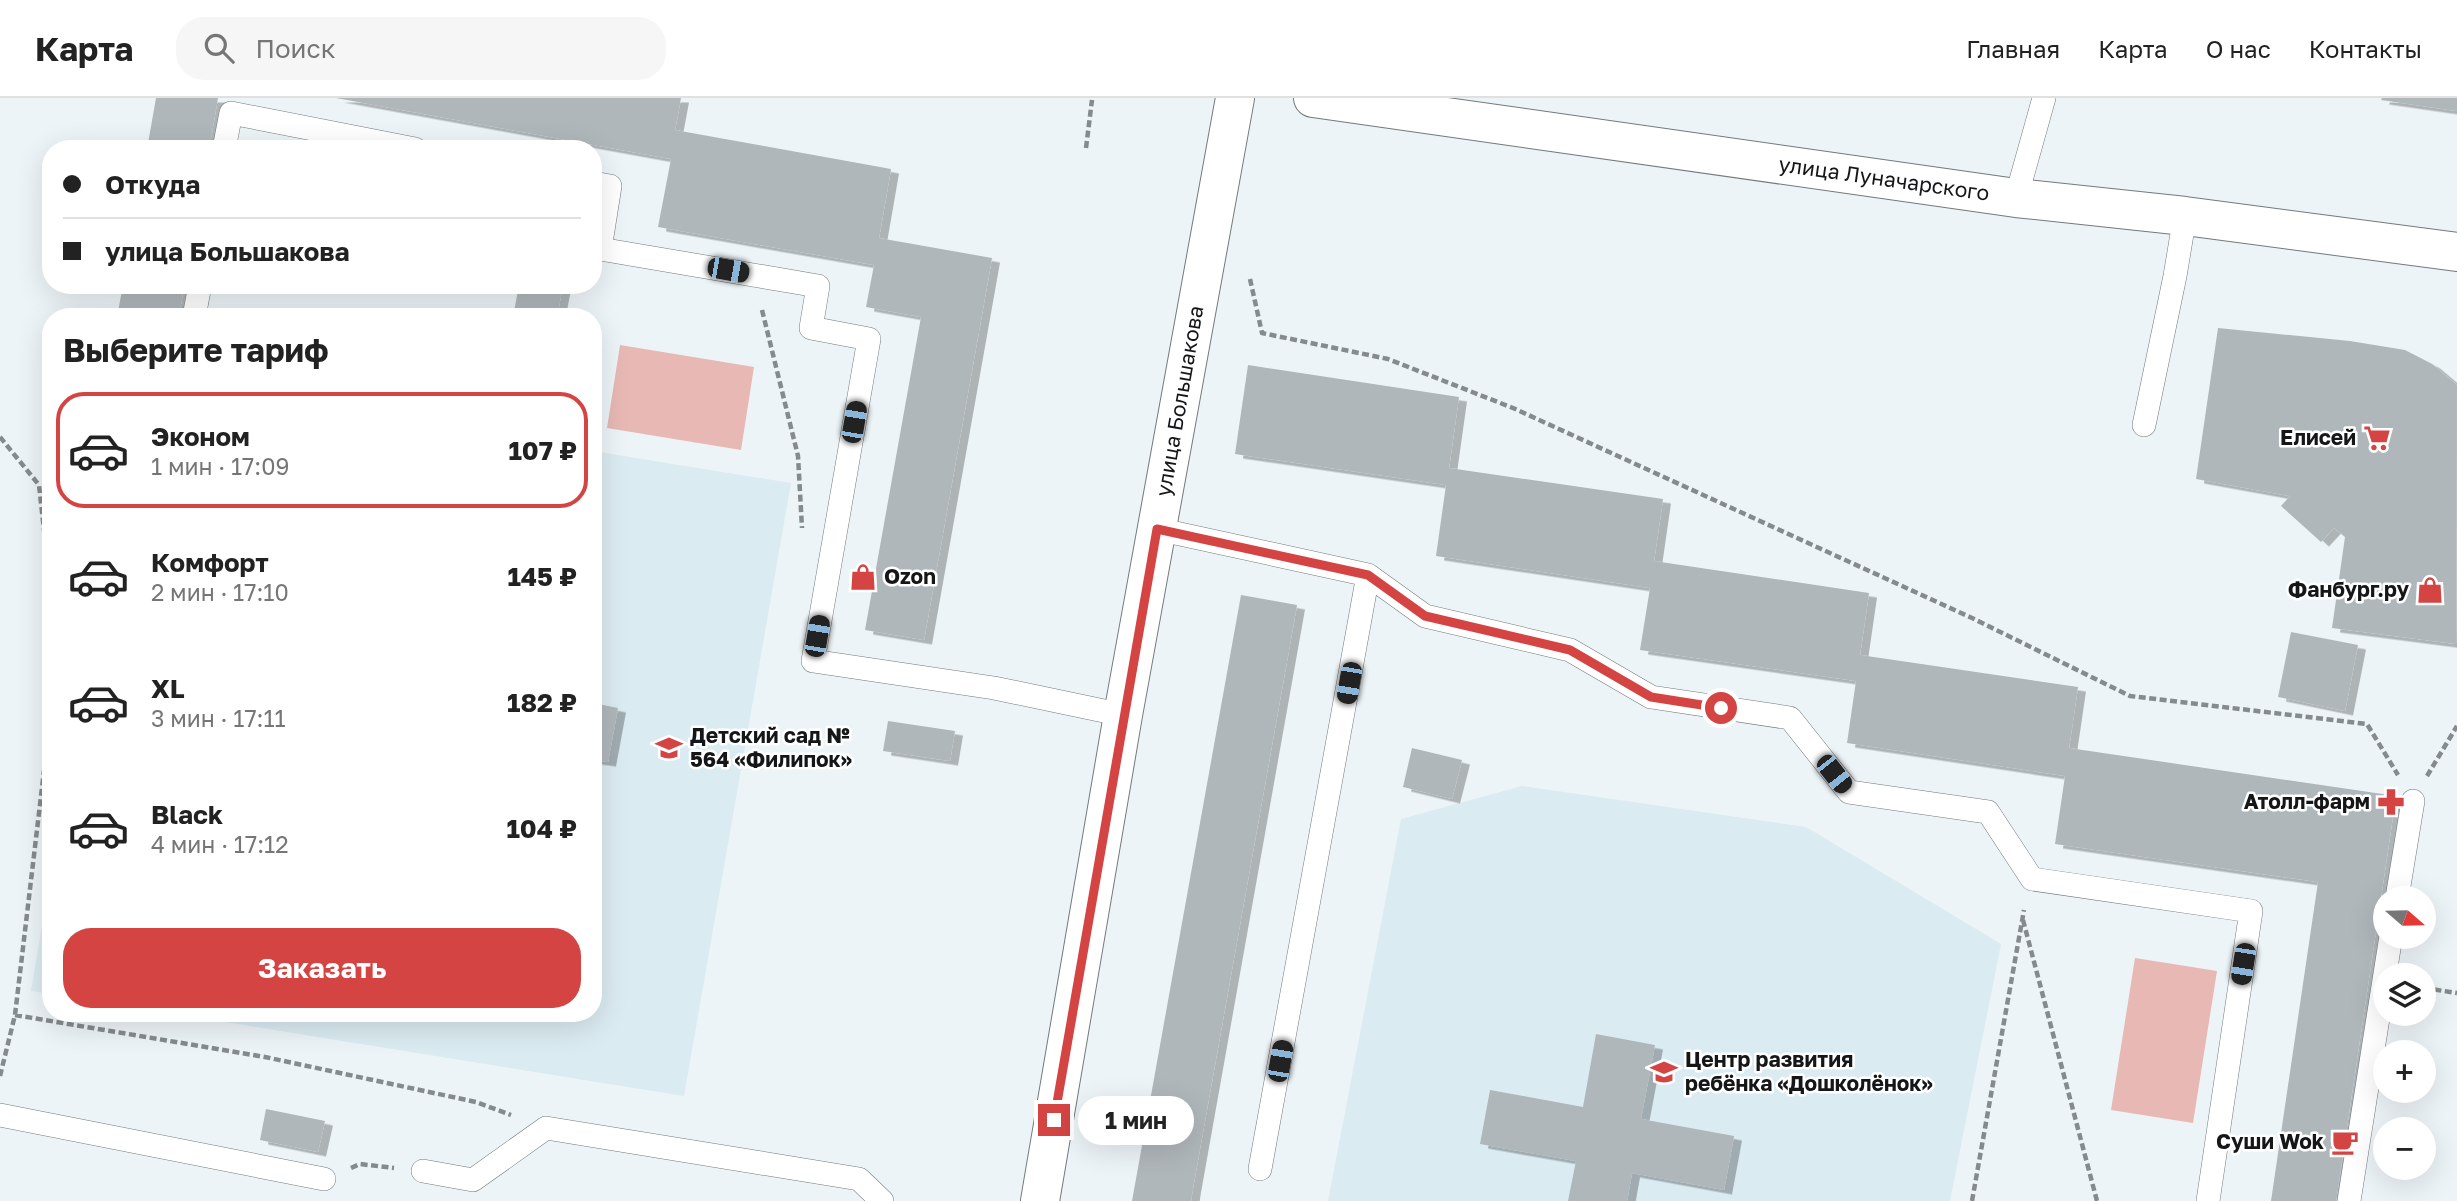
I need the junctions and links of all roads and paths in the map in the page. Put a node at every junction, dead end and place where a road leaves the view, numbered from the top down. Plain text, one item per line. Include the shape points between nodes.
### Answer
1 (1235, 98) edge
2 (1313, 98) edge
3 (2044, 98) edge
4 (1092, 100) dead end
5 (226, 140) edge
6 (369, 140) edge
7 (1086, 148) dead end
8 (602, 185) edge
9 (2016, 198) junction
10 (2185, 216) junction
11 (602, 236) edge
12 (602, 248) edge
13 (2457, 251) edge
14 (754, 275) junction
15 (1250, 279) dead end
16 (2144, 425) dead end
17 (0, 437) edge
18 (42, 512) edge
19 (1157, 529) junction
20 (831, 558) junction
21 (1368, 575) junction
22 (1123, 715) junction
23 (2457, 726) edge
24 (42, 788) edge
25 (2413, 800) junction
26 (2032, 879) junction
27 (2400, 886) edge
28 (2022, 916) junction
29 (2389, 949) edge
30 (2436, 990) edge
31 (2457, 993) edge
32 (15, 1015) junction
33 (42, 1020) edge
34 (57, 1022) edge
35 (0, 1076) edge
36 (0, 1115) edge
37 (547, 1128) junction
38 (1260, 1169) dead end
39 (423, 1171) dead end
40 (324, 1179) dead end
41 (882, 1201) edge
42 (1040, 1201) edge
43 (1972, 1201) edge
44 (2097, 1201) edge
45 (2208, 1201) edge
46 (2349, 1201) edge

1 - 19 street, улица Большакова
2 - 9 street, улица Луначарского
3 - 9 lane
4 - 7 path
5 - 6 lane via 231,113
8 - 11 lane via 610,186
9 - 10 street, улица Луначарского
10 - 13 street, улица Луначарского
10 - 16 lane
12 - 14 lane
14 - 20 path via 798,456 802,534
14 - 20 lane via 818,286 811,328 869,340
15 - 25 path via 1262,333 1388,359 1513,408 1887,578 2130,696 2367,724
17 - 18 path via 39,485
19 - 21 lane
19 - 22 street, улица Большакова
20 - 22 lane via 813,662 994,688
21 - 26 lane via 1425,616 1570,650 1651,697 1790,718 1849,792 1988,812
21 - 38 lane
22 - 42 street, улица Большакова
23 - 25 path
24 - 32 path
25 - 27 lane
26 - 28 path
26 - 45 lane via 2250,911
28 - 43 path
28 - 44 path
29 - 46 lane
30 - 31 path
32 - 33 path
32 - 35 path
34 - 37 path via 265,1057 476,1102
36 - 40 lane
37 - 39 lane via 473,1180
37 - 41 lane via 859,1179

